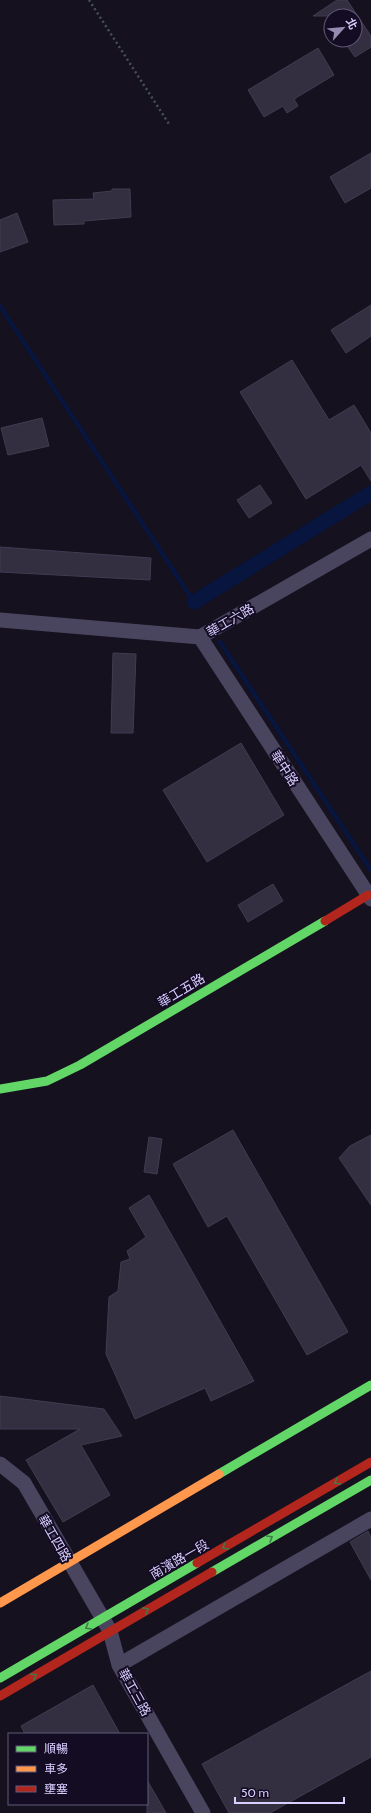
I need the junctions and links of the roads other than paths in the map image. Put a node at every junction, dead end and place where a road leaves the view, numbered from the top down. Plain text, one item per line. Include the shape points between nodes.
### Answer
1 (371, 539) edge
2 (0, 620) edge
3 (200, 637) junction
4 (370, 897) edge
5 (0, 1089) edge
6 (371, 1385) edge
7 (371, 1462) edge
8 (0, 1464) edge
9 (371, 1480) edge
10 (371, 1520) edge
11 (69, 1562) junction
12 (0, 1602) edge
13 (106, 1625) junction
14 (119, 1665) junction
15 (0, 1678) edge
16 (0, 1696) edge
17 (203, 1813) edge

1 - 3 street, 華工六路
2 - 3 street, 華工六路
3 - 4 street, 華中路
4 - 5 main road, 華工五路 via 80,1065 47,1081
6 - 11 main road
7 -> 13 main road, 南濱路一段
8 - 11 street, 華工四路 via 24,1483
13 -> 9 main road, 南濱路一段
10 - 14 street
11 - 12 main road
11 - 13 street, 華工四路
13 - 14 street, 華工三路
13 -> 15 main road, 南濱路一段
16 -> 13 main road, 南濱路一段
14 - 17 street, 華工三路

